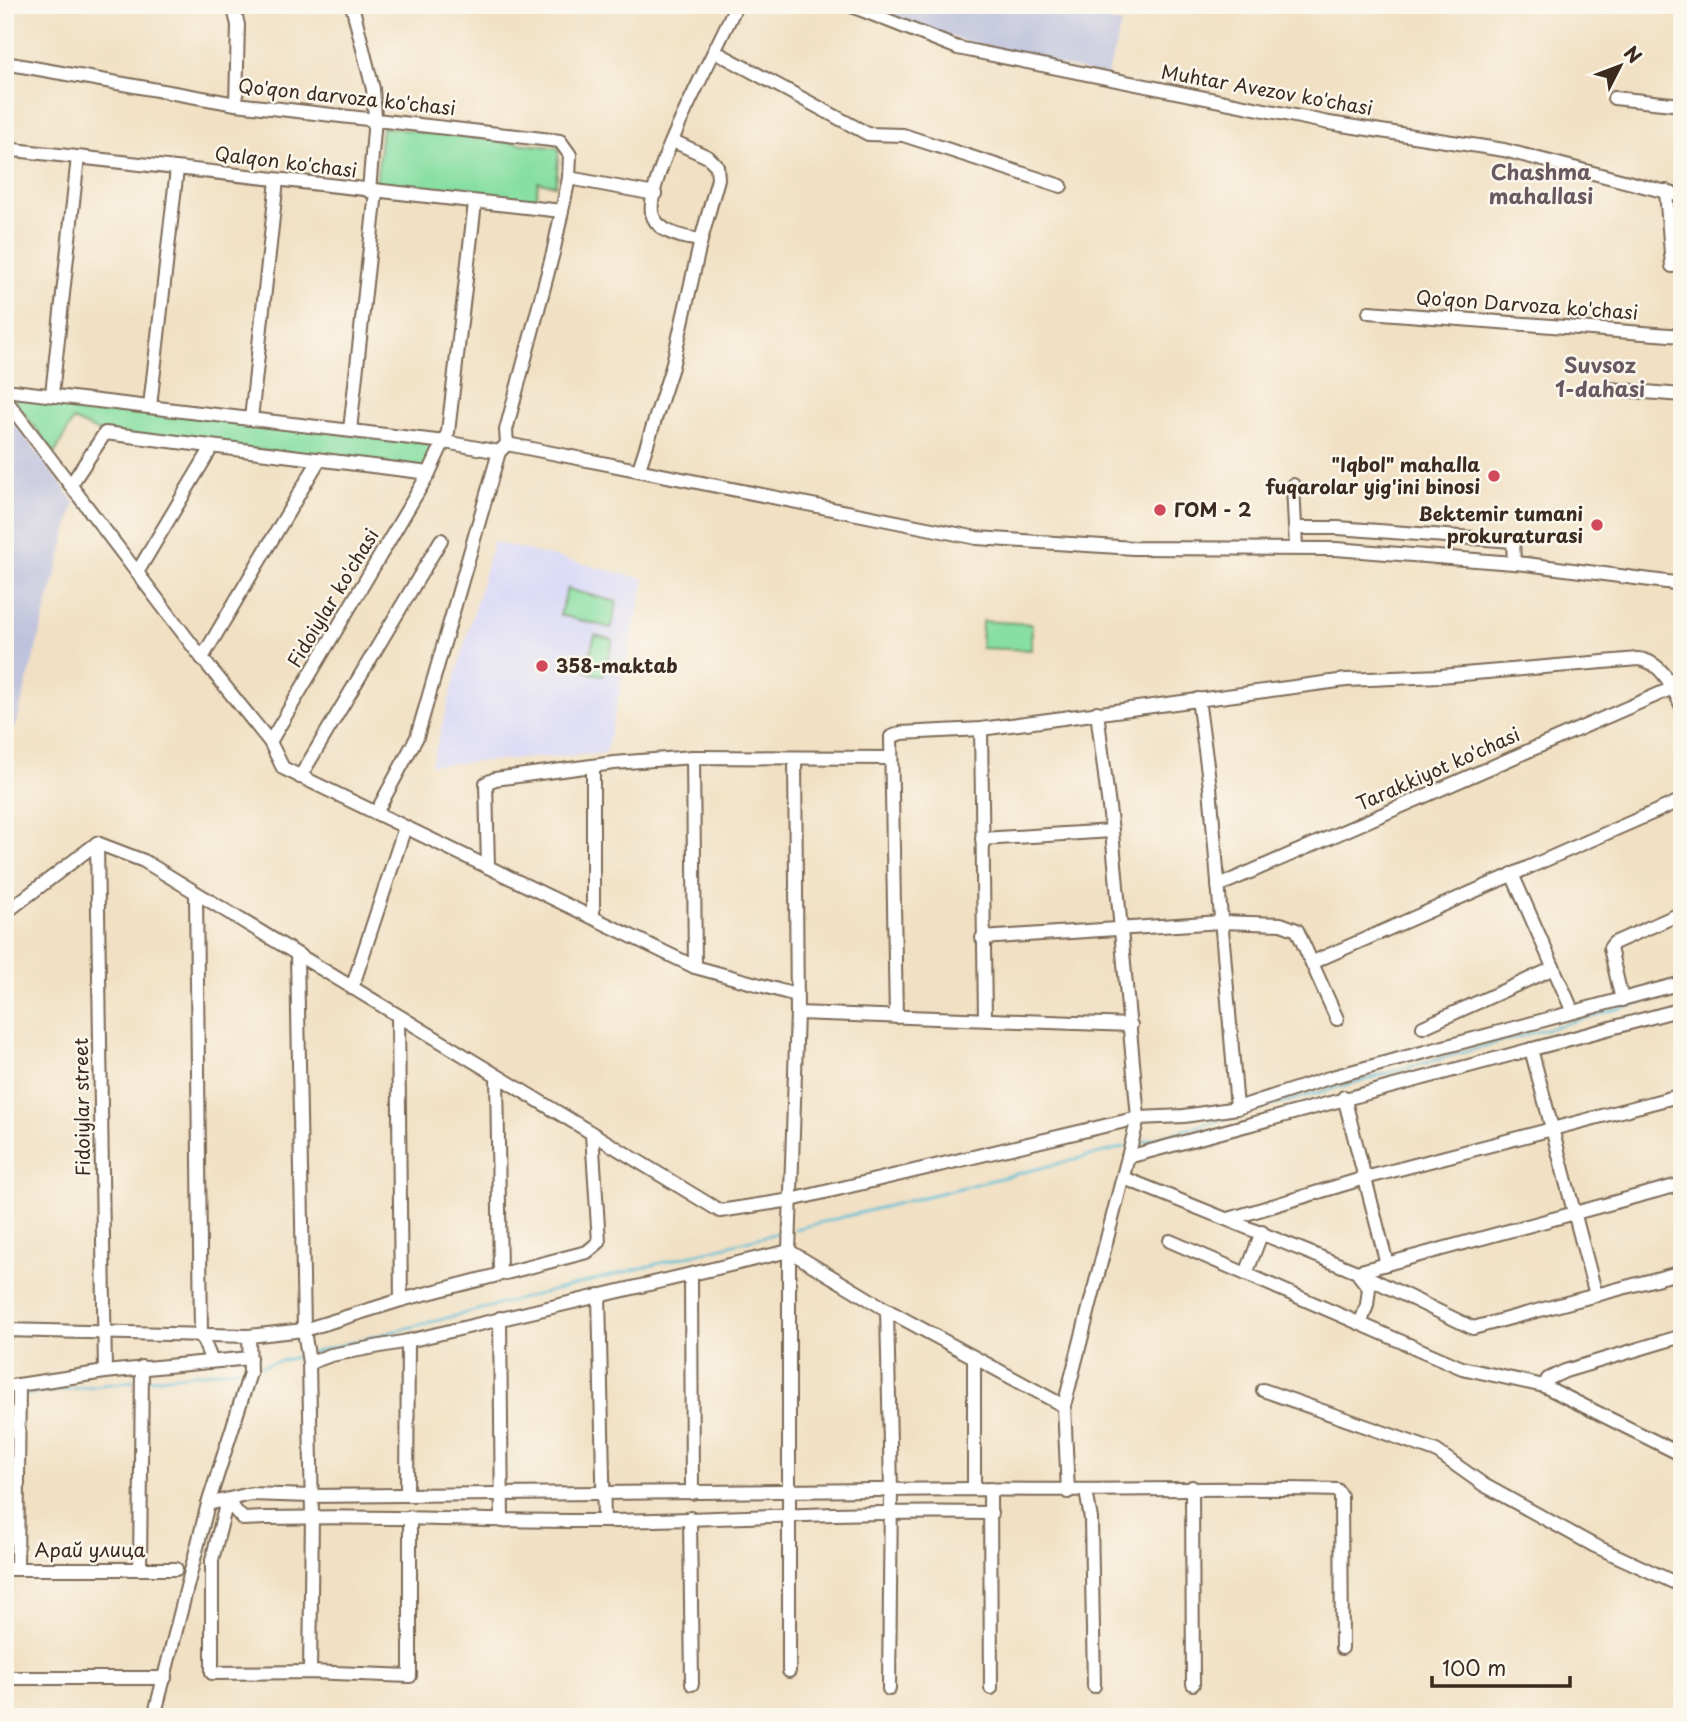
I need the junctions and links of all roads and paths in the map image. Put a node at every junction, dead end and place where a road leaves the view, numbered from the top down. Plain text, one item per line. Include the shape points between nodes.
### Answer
1 (233, 5) edge
2 (352, 5) edge
3 (736, 5) edge
4 (849, 5) edge
5 (716, 52) junction
6 (5, 63) edge
7 (1614, 98) dead end
8 (236, 104) junction
9 (1682, 105) edge
10 (376, 118) junction
11 (673, 141) junction
12 (5, 149) edge
13 (78, 157) junction
14 (177, 169) junction
15 (569, 178) junction
16 (277, 180) junction
17 (1061, 186) dead end
18 (372, 191) junction
19 (1666, 191) junction
20 (655, 194) junction
21 (1682, 196) edge
22 (475, 203) junction
23 (562, 211) junction
24 (701, 240) junction
25 (1672, 266) dead end
26 (1368, 312) dead end
27 (1682, 336) edge
28 (1609, 389) dead end
29 (5, 390) edge
30 (51, 394) junction
31 (1682, 395) edge
32 (5, 399) edge
33 (150, 406) junction
34 (251, 419) junction
35 (350, 430) junction
36 (445, 442) junction
37 (212, 447) junction
38 (503, 448) junction
39 (319, 460) junction
40 (639, 470) junction
41 (429, 473) junction
42 (72, 484) junction
43 (1293, 485) dead end
44 (1296, 528) junction
45 (441, 540) dead end
46 (1296, 547) junction
47 (1514, 563) junction
48 (138, 571) junction
49 (1682, 584) edge
50 (202, 658) junction
51 (1677, 686) edge
52 (1198, 699) junction
53 (1682, 707) edge
54 (1097, 712) junction
55 (981, 729) junction
56 (270, 742) junction
57 (693, 757) junction
58 (795, 758) junction
59 (891, 758) junction
60 (593, 767) junction
61 (300, 777) junction
62 (1682, 800) edge
63 (376, 813) junction
64 (405, 827) junction
65 (1112, 831) junction
66 (982, 839) junction
67 (97, 843) junction
68 (488, 867) junction
69 (1512, 874) junction
70 (1219, 886) junction
71 (195, 894) junction
72 (5, 913) edge
73 (1682, 913) edge
74 (593, 918) junction
75 (1221, 922) junction
76 (1120, 931) junction
77 (982, 938) junction
78 (296, 955) junction
79 (1313, 962) junction
80 (695, 967) junction
81 (1554, 968) junction
82 (1682, 983) edge
83 (352, 988) junction
84 (796, 995) junction
85 (1622, 1000) junction
86 (1682, 1009) edge
87 (1573, 1012) junction
88 (797, 1013) junction
89 (398, 1016) junction
90 (896, 1017) junction
91 (985, 1018) junction
92 (1337, 1020) dead end
93 (1131, 1024) junction
94 (1423, 1027) dead end
95 (1531, 1049) junction
96 (497, 1076) junction
97 (1682, 1095) edge
98 (1344, 1097) junction
99 (1237, 1108) junction
100 (1138, 1118) junction
101 (1552, 1130) junction
102 (592, 1134) junction
103 (1128, 1157) junction
104 (1124, 1178) junction
105 (1364, 1178) junction
106 (1682, 1184) edge
107 (791, 1200) junction
108 (1574, 1212) junction
109 (1229, 1219) junction
110 (1262, 1232) junction
111 (1170, 1241) dead end
112 (789, 1251) junction
113 (1387, 1264) junction
114 (1357, 1272) junction
115 (1682, 1272) edge
116 (1246, 1273) junction
117 (500, 1274) junction
118 (691, 1276) junction
119 (599, 1295) junction
120 (1596, 1295) junction
121 (401, 1300) junction
122 (887, 1310) junction
123 (500, 1318) junction
124 (1361, 1322) junction
125 (5, 1330) edge
126 (304, 1330) junction
127 (105, 1333) junction
128 (201, 1335) junction
129 (249, 1336) junction
130 (1682, 1336) edge
131 (408, 1341) junction
132 (250, 1358) junction
133 (211, 1359) junction
134 (974, 1359) junction
135 (309, 1363) junction
136 (142, 1367) junction
137 (105, 1372) junction
138 (19, 1385) junction
139 (1544, 1386) junction
140 (5, 1387) edge
141 (1263, 1390) dead end
142 (1064, 1406) junction
143 (1679, 1450) edge
144 (1192, 1487) junction
145 (974, 1489) junction
146 (990, 1489) junction
147 (891, 1490) junction
148 (1086, 1491) junction
149 (790, 1492) junction
150 (1068, 1492) junction
151 (604, 1493) junction
152 (692, 1493) junction
153 (501, 1494) junction
154 (407, 1495) junction
155 (311, 1496) junction
156 (227, 1502) junction
157 (208, 1504) junction
158 (890, 1511) junction
159 (991, 1513) junction
160 (789, 1514) junction
161 (312, 1516) junction
162 (410, 1517) junction
163 (690, 1518) junction
164 (502, 1521) junction
165 (604, 1521) junction
166 (140, 1568) junction
167 (11, 1569) edge
168 (176, 1569) dead end
169 (1682, 1586) edge
170 (1342, 1648) dead end
171 (789, 1671) dead end
172 (310, 1672) junction
173 (5, 1678) edge
174 (165, 1678) junction
175 (692, 1684) dead end
176 (1193, 1684) dead end
177 (1094, 1686) dead end
178 (991, 1688) dead end
179 (889, 1689) dead end
180 (154, 1717) edge

1 - 8 street
2 - 10 street
3 - 5 street
4 - 19 street, Muhtar Avezov ko'chasi via 958,48 1329,122 1504,150
5 - 11 street
5 - 17 street via 868,134 903,135
6 - 8 street, Qo'qon darvoza ko'chasi
7 - 9 street
8 - 10 street, Qo'qon darvoza ko'chasi
10 - 15 street, Qo'qon darvoza ko'chasi via 560,141 570,155
10 - 18 street
11 - 20 street
11 - 24 street via 717,166 718,179
12 - 13 street, Qalqon ko'chasi
13 - 14 street, Qalqon ko'chasi
13 - 30 street
14 - 16 street, Qalqon ko'chasi
14 - 33 street
15 - 20 street
15 - 23 street
16 - 18 street, Qalqon ko'chasi
16 - 34 street
18 - 22 street, Qalqon ko'chasi
18 - 35 street
19 - 21 street, Muhtar Avezov ko'chasi
19 - 25 street
20 - 24 street via 652,213 660,228
22 - 23 street, Qalqon ko'chasi
22 - 36 street, Fidoiylar ko'chasi
23 - 38 street
24 - 40 street via 672,367
26 - 27 street, Qo'qon Darvoza ko'chasi
28 - 31 street
29 - 30 street
30 - 33 street
32 - 42 street
33 - 34 street
34 - 35 street
35 - 36 street
36 - 38 street
36 - 41 street, Fidoiylar ko'chasi
37 - 39 street
37 - 42 street via 105,433
37 - 48 street
38 - 40 street
38 - 63 street via 416,737
39 - 41 street
39 - 50 street
40 - 46 street via 961,536 1145,549
41 - 56 street, Fidoiylar ko'chasi
42 - 48 street
43 - 44 street
44 - 46 street
44 - 47 street via 1513,541
45 - 61 street
46 - 47 street
47 - 49 street
48 - 50 street
50 - 56 street
51 - 52 street via 1648,660 1638,659 1346,680
51 - 53 street
51 - 70 street, Tarakkiyot ko'chasi
52 - 54 street
52 - 70 street
54 - 55 street
54 - 65 street
55 - 59 street via 901,733 891,737
55 - 66 street
56 - 61 street via 279,764
57 - 58 street
57 - 60 street
57 - 80 street
58 - 59 street
58 - 84 street
59 - 90 street
60 - 68 street via 486,783
60 - 74 street
61 - 63 street
62 - 69 street
63 - 64 street
64 - 68 street
64 - 83 street
65 - 66 street
65 - 76 street
66 - 77 street
67 - 71 street via 144,861
67 - 72 street
67 - 127 street, Fidoiylar street
68 - 74 street
69 - 79 street
69 - 81 street
70 - 75 street
71 - 78 street
71 - 128 street
73 - 85 street via 1610,948
74 - 80 street
75 - 76 street
75 - 79 street via 1290,926 1297,930
75 - 99 street
76 - 77 street
76 - 93 street
77 - 91 street
78 - 83 street
78 - 126 street
79 - 92 street
80 - 84 street
81 - 87 street
81 - 94 street
82 - 85 street
83 - 89 street
84 - 88 street
85 - 87 street
86 - 95 street
87 - 99 street via 1332,1077
88 - 90 street
88 - 107 street
89 - 96 street
89 - 121 street
90 - 91 street
91 - 93 street
93 - 100 street
95 - 98 street
95 - 101 street
96 - 102 street
96 - 117 street
97 - 101 street
98 - 103 street
98 - 105 street
99 - 100 street
100 - 103 street
100 - 107 street
101 - 105 street
101 - 108 street
102 - 107 street via 720,1211
102 - 117 street via 599,1242 587,1252
103 - 104 street
104 - 109 street
104 - 142 street
105 - 109 street
105 - 113 street
106 - 108 street
107 - 112 street
108 - 113 street
108 - 120 street
109 - 110 street
110 - 114 street
110 - 116 street
111 - 116 street
112 - 118 street
112 - 122 street
112 - 149 street
113 - 114 street
114 - 120 street via 1473,1328
114 - 124 street via 1369,1287
115 - 120 street
116 - 124 street
117 - 121 street
118 - 119 street
118 - 152 street
119 - 123 street
119 - 151 street
121 - 126 street
122 - 134 street
122 - 147 street
123 - 131 street
123 - 153 street
124 - 139 street via 1462,1368
125 - 127 street
126 - 129 street
126 - 135 street
127 - 128 street
127 - 137 street, Fidoiylar street
128 - 129 street
128 - 133 street
129 - 132 street
130 - 139 street via 1565,1371
131 - 135 street
131 - 154 street
132 - 133 street
132 - 157 street via 250,1373
133 - 136 street
134 - 142 street
134 - 145 street
135 - 155 street
136 - 137 street
136 - 166 street
137 - 138 street
138 - 140 street
138 - 167 street
139 - 143 street via 1606,1420
141 - 169 street via 1436,1451 1484,1485 1592,1545
142 - 150 street
144 - 148 street
144 - 170 street via 1341,1492
144 - 176 street
145 - 146 street
145 - 147 street
146 - 150 street
146 - 159 street
147 - 149 street
147 - 158 street
148 - 150 street
148 - 177 street via 1091,1519
149 - 152 street
149 - 160 street
151 - 152 street
151 - 153 street
151 - 165 street
153 - 154 street
153 - 164 street
154 - 155 street
155 - 156 street via 250,1494
155 - 161 street
156 - 157 street
156 - 161 street via 243,1519
156 - 172 street via 212,1560 212,1673
157 - 174 street
158 - 159 street
158 - 160 street
158 - 179 street
159 - 178 street
160 - 163 street
160 - 171 street
161 - 162 street
161 - 172 street
162 - 164 street
162 - 172 street via 411,1676
163 - 165 street
163 - 175 street
164 - 165 street
166 - 167 street, Арай улица
166 - 168 street, Арай улица
173 - 174 street
174 - 180 street

